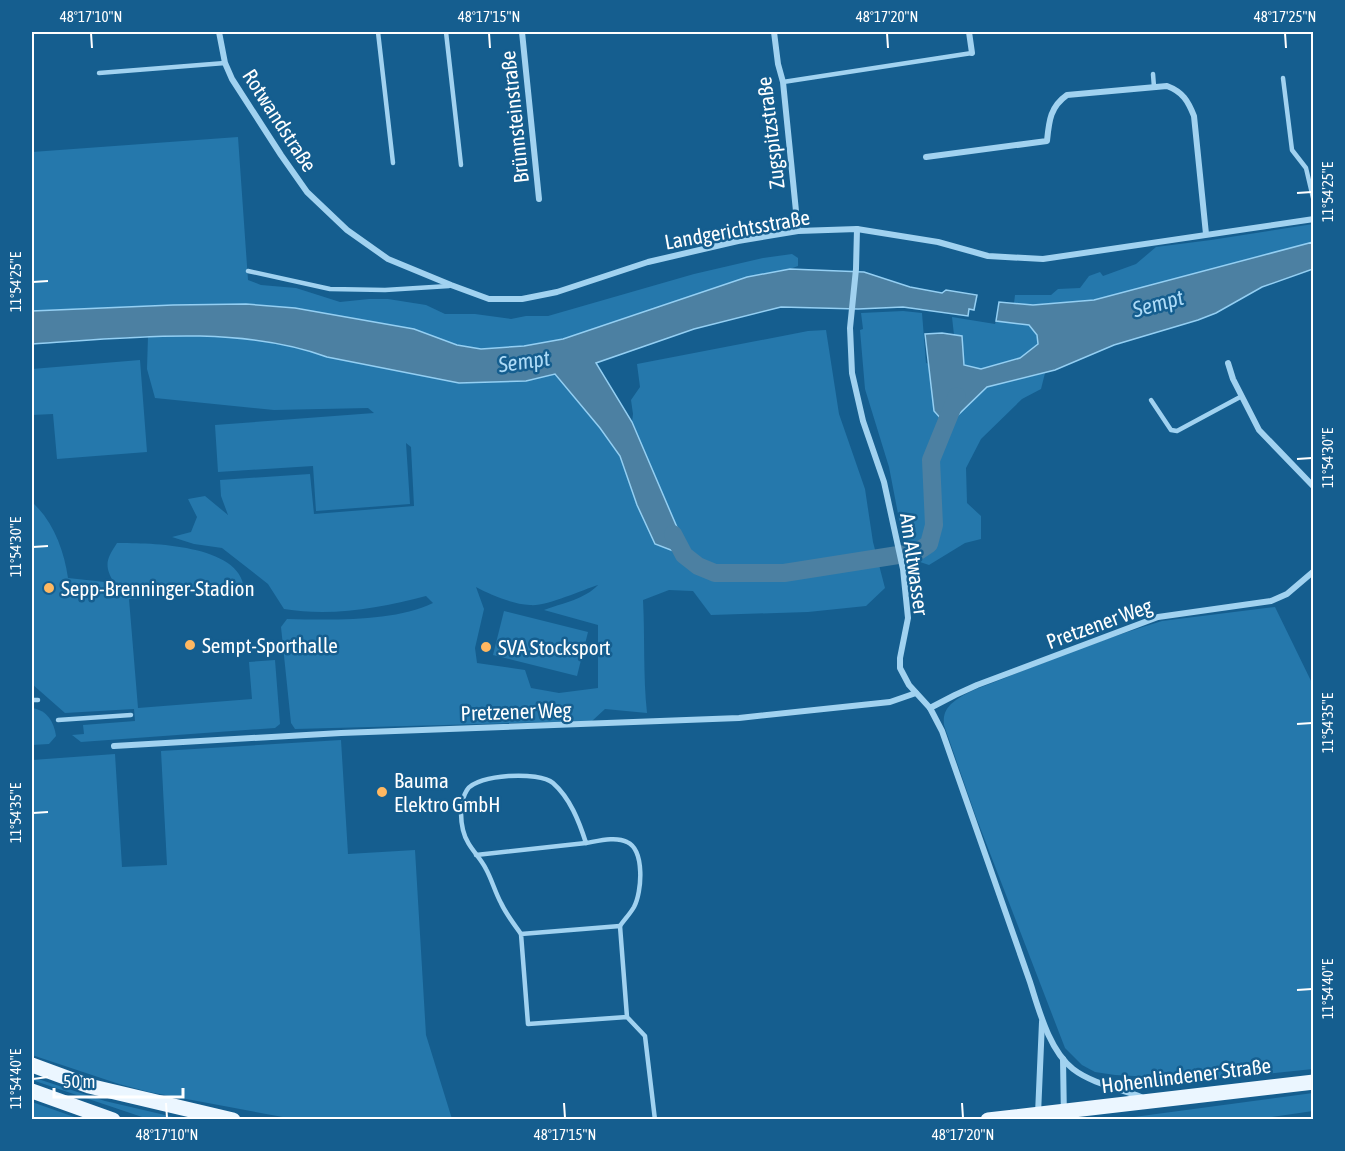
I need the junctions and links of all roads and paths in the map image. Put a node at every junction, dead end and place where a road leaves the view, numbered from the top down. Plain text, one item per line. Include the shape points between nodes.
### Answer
1 (219, 32) edge
2 (378, 32) edge
3 (446, 32) edge
4 (522, 32) edge
5 (774, 32) edge
6 (969, 32) edge
7 (972, 53) joint
8 (225, 63) junction
9 (99, 73) dead end
10 (1153, 74) dead end
11 (1283, 78) dead end
12 (783, 82) junction
13 (1154, 87) junction
14 (926, 158) dead end
15 (393, 163) dead end
16 (461, 165) dead end
17 (307, 192) joint
18 (539, 199) dead end
19 (1314, 202) edge
20 (1314, 219) edge
21 (857, 229) junction
22 (798, 231) junction
23 (1206, 234) junction
24 (248, 272) dead end
25 (451, 285) junction
26 (1228, 363) dead end
27 (1242, 396) junction
28 (1151, 399) dead end
29 (1314, 487) edge
30 (1314, 571) edge
31 (916, 693) junction
32 (32, 700) edge
33 (38, 700) dead end
34 (930, 708) junction
35 (131, 715) dead end
36 (58, 720) dead end
37 (114, 746) dead end
38 (585, 843) junction
39 (476, 855) junction
40 (620, 926) junction
41 (521, 934) junction
42 (627, 1017) junction
43 (1042, 1021) junction
44 (1063, 1059) junction
45 (32, 1065) edge
46 (1314, 1082) edge
47 (32, 1091) edge
48 (1150, 1100) junction
49 (1038, 1114) junction
50 (1064, 1115) edge
51 (113, 1119) edge
52 (233, 1119) edge
53 (655, 1119) edge
54 (988, 1119) edge

1 - 8 street, Rotwandstraße
2 - 15 lane
3 - 16 lane
4 - 18 street, Brünnsteinstraße
5 - 12 street, Zugspitzstraße
6 - 7 street
7 - 12 lane
8 - 9 lane
8 - 17 street, Rotwandstraße
10 - 13 lane
11 - 19 lane via 1292,150 1306,168
12 - 22 street, Zugspitzstraße
13 - 14 street via 1067,95 1051,112 1047,141
13 - 23 street via 1180,91 1194,116
17 - 25 street, Landgerichtsstraße via 347,230 388,259
20 - 23 street, Landgerichtsstraße
21 - 22 street, Landgerichtsstraße
21 - 23 street, Landgerichtsstraße via 938,242 988,256 1043,259
21 - 31 street, Am Altwasser via 849,341 852,373 899,544 908,618 900,668
22 - 25 street, Landgerichtsstraße via 648,262 522,299 489,298
24 - 25 lane via 330,289
26 - 27 street
27 - 28 lane via 1177,431 1171,430
27 - 29 street via 1259,430
30 - 34 street, Pretzener Weg via 1287,594 1271,601 1158,617 977,685
31 - 34 street, Am Altwasser
31 - 37 street, Pretzener Weg via 890,702 739,718
32 - 33 lane
34 - 43 street, Am Altwasser via 942,731
35 - 36 lane
38 - 39 lane
38 - 39 lane via 579,820 552,781 536,776 485,779 468,789 461,806 462,829
38 - 40 lane via 619,839 629,842 638,852 640,879 635,905
39 - 41 lane
40 - 41 lane
40 - 42 lane
41 - 42 lane via 528,1024
42 - 53 lane via 645,1036
43 - 44 street, Am Altwasser
43 - 49 street, Am Altwasser
44 - 48 street, Am Altwasser via 1082,1074
44 - 50 street, Am Altwasser
45 - 52 main road via 89,1086
46 - 48 main road, Hohenlindener Straße
47 - 51 main road
48 - 50 main road, Hohenlindener Straße
49 - 50 main road, Hohenlindener Straße
49 - 54 main road, Hohenlindener Straße

